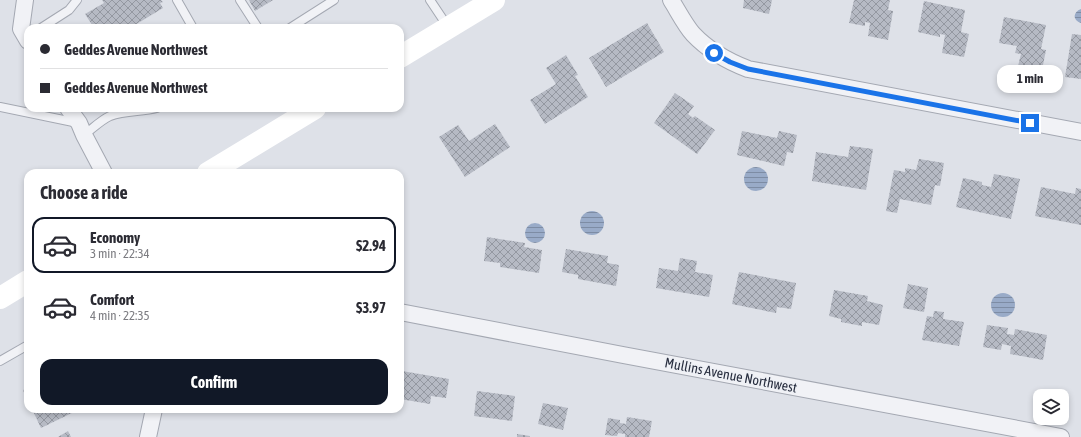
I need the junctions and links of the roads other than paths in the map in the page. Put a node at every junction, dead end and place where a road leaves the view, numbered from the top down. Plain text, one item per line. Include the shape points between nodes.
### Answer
1 (25, 0) edge
2 (77, 0) edge
3 (177, 0) edge
4 (240, 0) edge
5 (334, 0) edge
6 (430, 0) edge
7 (494, 0) edge
8 (671, 0) edge
9 (47, 24) edge
10 (190, 24) edge
11 (255, 24) edge
12 (296, 24) edge
13 (448, 28) junction
14 (24, 34) edge
15 (404, 55) edge
16 (0, 106) edge
17 (70, 112) edge
18 (134, 112) edge
19 (307, 112) edge
20 (81, 129) junction
21 (1081, 132) edge
22 (102, 169) edge
23 (214, 169) edge
24 (24, 286) edge
25 (0, 298) edge
26 (404, 313) edge
27 (24, 347) edge
28 (0, 361) edge
29 (153, 413) edge
30 (148, 437) edge
31 (1061, 437) edge

1 - 14 street via 21,30
2 - 9 lane via 69,10
3 - 10 lane
4 - 11 lane
5 - 12 lane
6 - 13 lane
7 - 13 main road
8 - 21 street via 692,33 713,52 748,69
13 - 15 main road
16 - 20 lane
17 - 20 street
18 - 20 lane via 108,117
19 - 23 main road
20 - 22 street
24 - 25 main road
26 - 31 street, Mullins Avenue Northwest
27 - 28 lane
29 - 30 street

